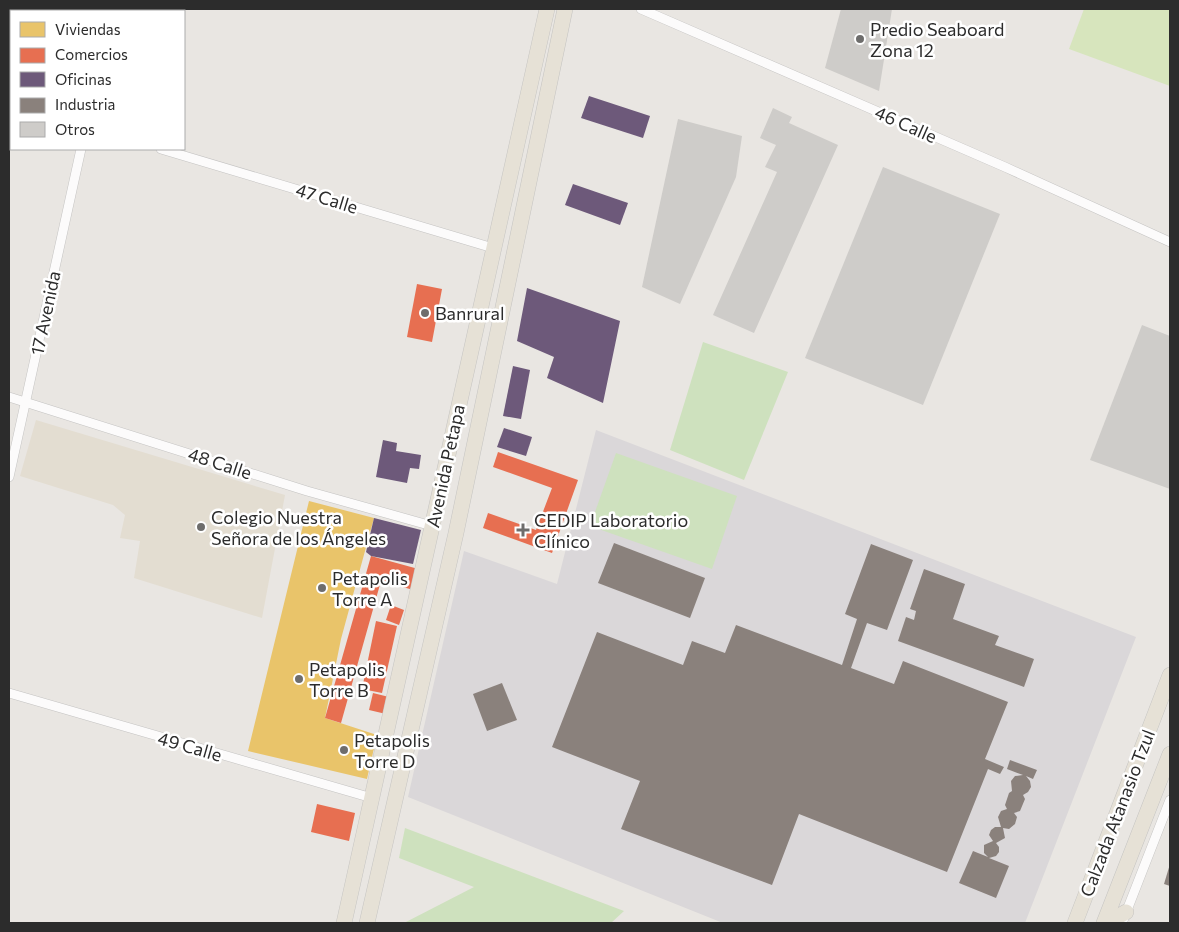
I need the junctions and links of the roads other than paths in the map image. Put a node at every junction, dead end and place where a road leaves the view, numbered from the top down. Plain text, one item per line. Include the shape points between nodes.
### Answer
1 (547, 9) edge
2 (564, 9) edge
3 (641, 9) edge
4 (81, 150) edge
5 (164, 150) edge
6 (1170, 242) edge
7 (493, 248) junction
8 (9, 397) edge
9 (25, 402) junction
10 (9, 477) edge
11 (432, 526) junction
12 (456, 533) junction
13 (1170, 675) edge
14 (9, 693) edge
15 (1170, 754) edge
16 (372, 798) junction
17 (1170, 800) edge
18 (1124, 918) edge
19 (344, 923) edge
20 (367, 923) edge
21 (1075, 923) edge
22 (1106, 923) edge

1 - 7 main road, Avenida Petapa
2 - 12 main road, Avenida Petapa
3 - 6 street, 46 Calle
4 - 9 street, 17 Avenida
5 - 7 street, 47 Calle
7 - 11 main road, Avenida Petapa
8 - 9 street, 48 Calle
9 - 10 street, 17 Avenida
9 - 11 street, 48 Calle via 307,491
11 - 12 main road
11 - 16 main road, Avenida Petapa
12 - 20 main road, Avenida Petapa
13 - 21 main road, Calzada Atanasio Tzul
14 - 16 street, 49 Calle
15 - 22 main road, Calzada Atanasio Tzul
16 - 19 main road, Avenida Petapa
17 - 18 street
18 - 22 main road

